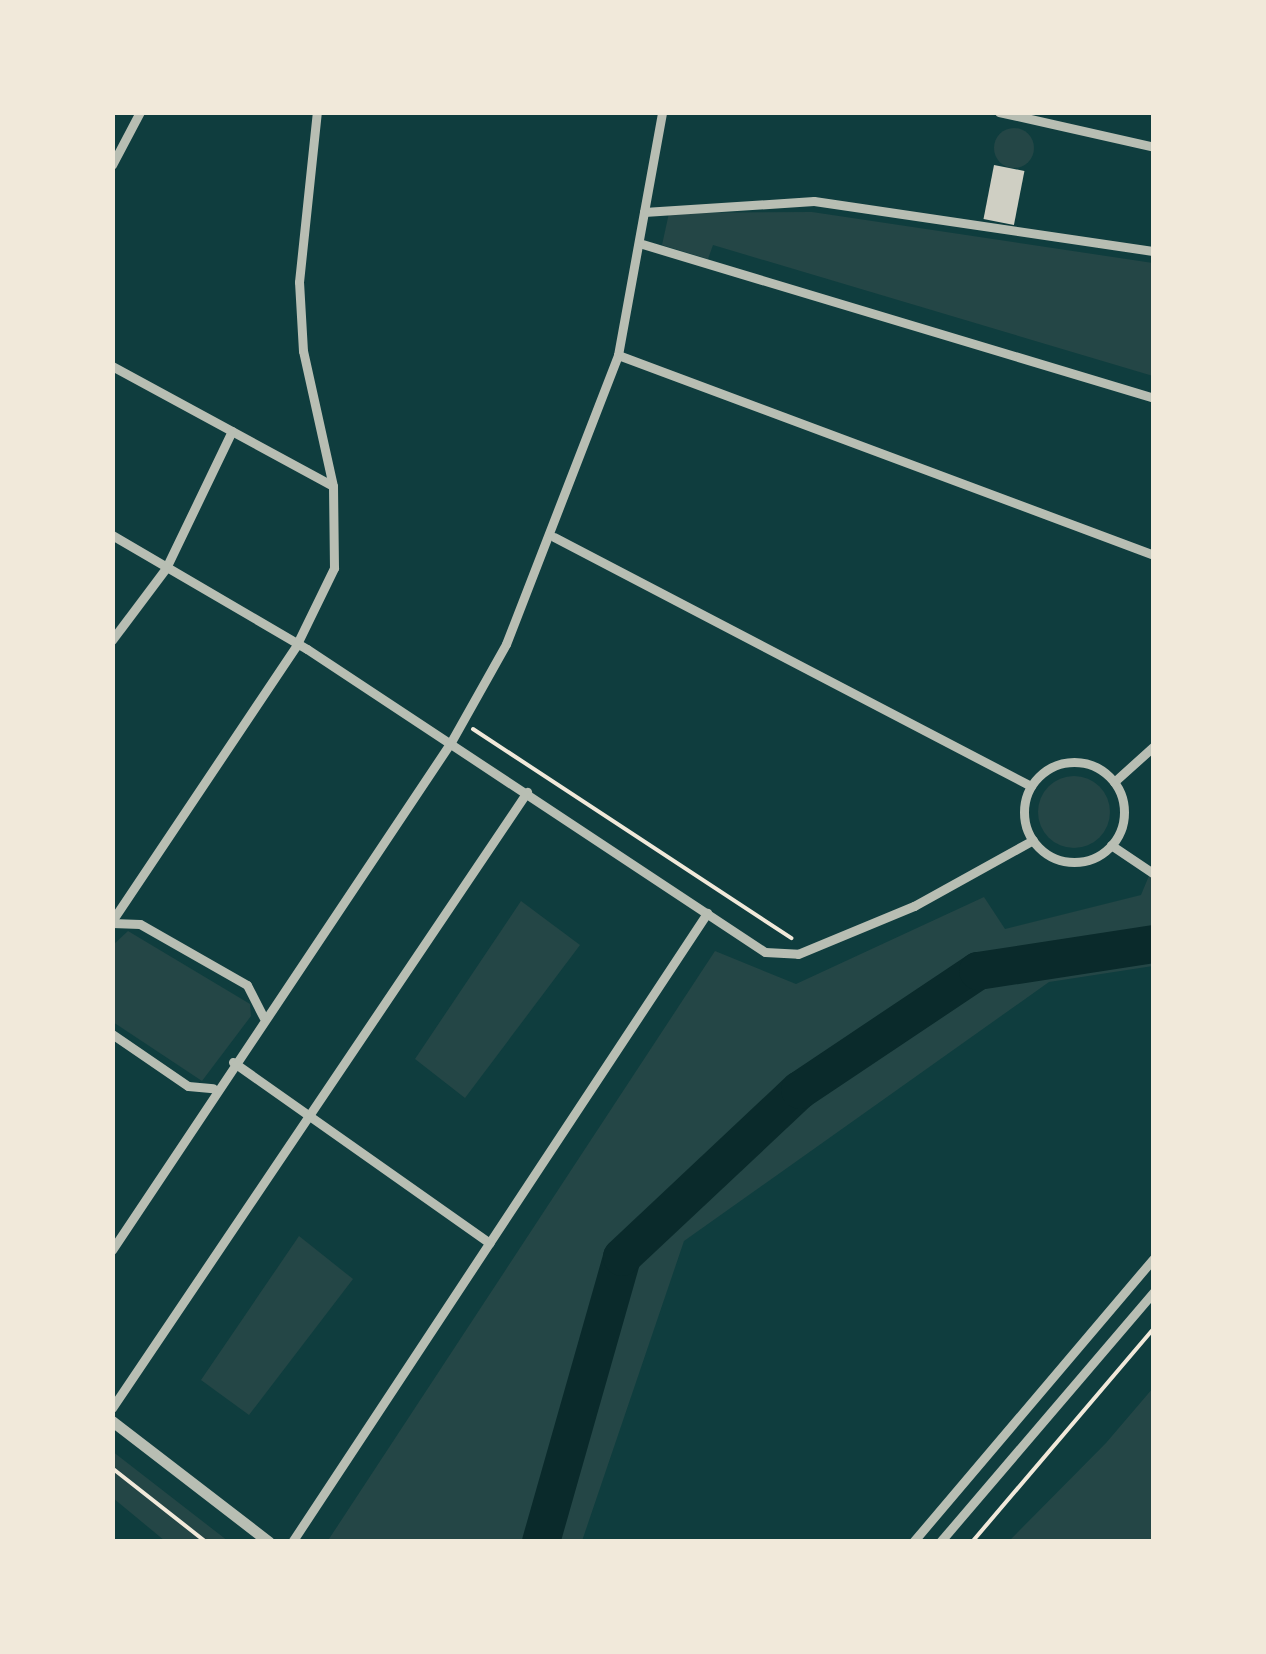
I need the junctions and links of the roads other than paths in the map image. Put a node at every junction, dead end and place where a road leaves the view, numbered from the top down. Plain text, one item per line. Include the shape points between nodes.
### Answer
1 (140, 112) edge
2 (318, 112) edge
3 (662, 112) edge
4 (999, 112) edge
5 (1154, 147) edge
6 (112, 165) edge
7 (644, 212) junction
8 (639, 243) junction
9 (1154, 250) edge
10 (618, 355) junction
11 (112, 366) edge
12 (1154, 398) edge
13 (232, 431) junction
14 (334, 486) junction
15 (112, 534) edge
16 (554, 537) junction
17 (1154, 554) edge
18 (166, 568) junction
19 (112, 640) edge
20 (296, 646) junction
21 (451, 742) junction
22 (1154, 746) edge
23 (1114, 782) junction
24 (1031, 786) junction
25 (527, 792) junction
26 (1033, 840) junction
27 (1112, 846) junction
28 (1154, 874) edge
29 (707, 914) junction
30 (112, 922) edge
31 (263, 1017) junction
32 (112, 1034) edge
33 (233, 1062) junction
34 (214, 1088) junction
35 (312, 1118) junction
36 (490, 1242) junction
37 (112, 1250) edge
38 (1154, 1258) edge
39 (1154, 1291) edge
40 (112, 1408) edge
41 (112, 1421) edge
42 (269, 1542) edge
43 (292, 1542) edge
44 (913, 1542) edge
45 (940, 1542) edge

1 - 6 street
2 - 14 street via 299,282 303,351
3 - 7 street
4 - 5 street
7 - 8 street
7 - 9 street via 814,201
8 - 10 street
8 - 12 street
10 - 16 street
10 - 17 street
11 - 13 street
13 - 14 street
13 - 18 street
14 - 20 street via 334,568
15 - 18 street
16 - 21 street
16 - 24 street
18 - 19 street
18 - 20 street
20 - 21 street
20 - 30 street
21 - 25 street
21 - 31 street
22 - 23 street
23 - 24 street via 1095,766 1066,762
23 - 27 street via 1124,807
24 - 26 street via 1024,814
25 - 29 street
25 - 35 street
26 - 27 street via 1071,862
26 - 29 street via 914,906 798,954 765,952
27 - 28 street
29 - 36 street
30 - 31 street via 140,924 247,986
31 - 33 street
32 - 34 street via 188,1086
33 - 34 street
33 - 35 street
34 - 37 street
35 - 36 street
35 - 40 street
36 - 43 street
38 - 44 street
39 - 45 street
41 - 42 street

